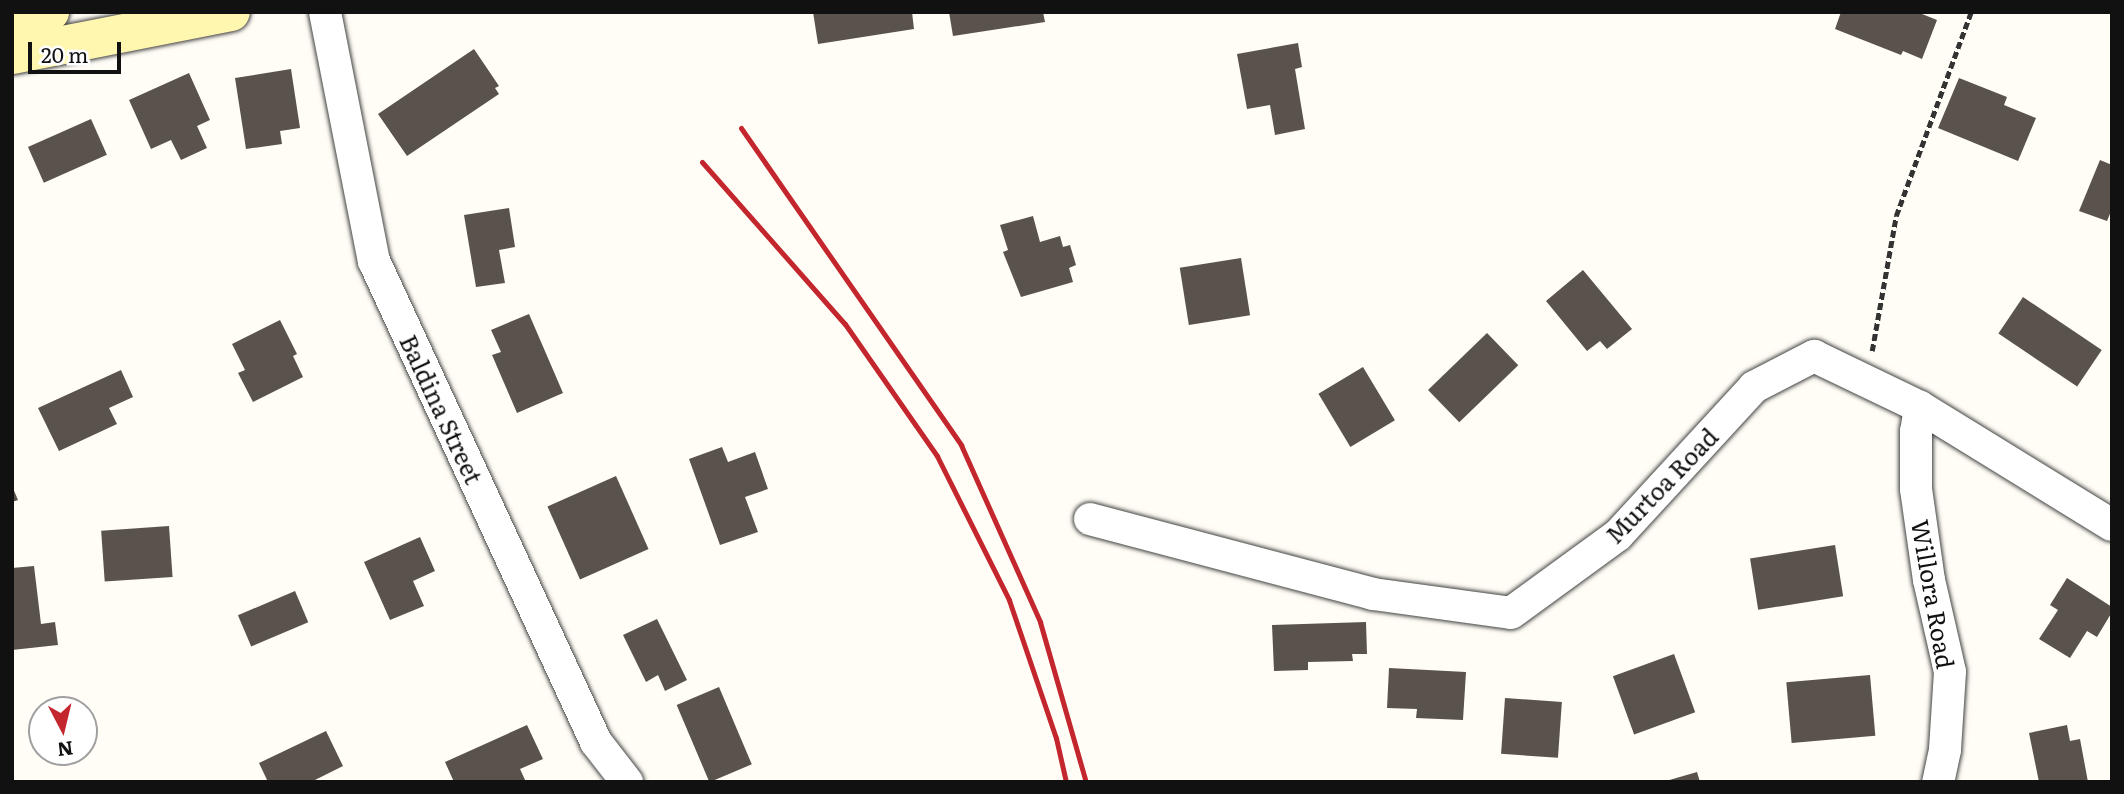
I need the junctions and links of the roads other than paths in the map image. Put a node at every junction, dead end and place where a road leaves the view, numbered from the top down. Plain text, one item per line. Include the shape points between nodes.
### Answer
1 (50, 12) edge
2 (231, 12) edge
3 (325, 12) edge
4 (12, 20) edge
5 (12, 55) edge
6 (1920, 407) junction
7 (1090, 519) dead end
8 (2112, 524) edge
9 (627, 782) edge
10 (1938, 782) edge

1 - 4 main road
2 - 5 main road
3 - 9 street, Baldina Street via 374,261 596,742
6 - 7 street, Murtoa Road via 1814,356 1754,387 1618,535 1511,613 1373,594
6 - 8 street, Murtoa Road
6 - 10 street, Willora Road via 1916,489 1929,580 1950,671 1945,750

